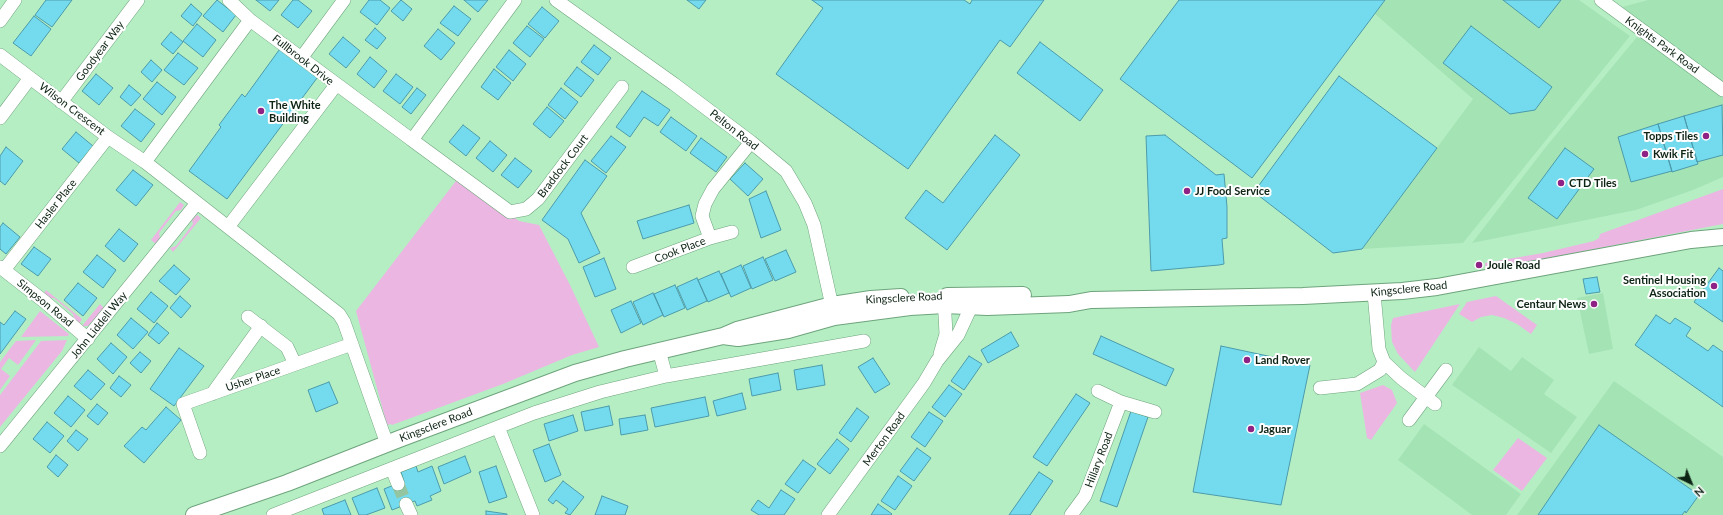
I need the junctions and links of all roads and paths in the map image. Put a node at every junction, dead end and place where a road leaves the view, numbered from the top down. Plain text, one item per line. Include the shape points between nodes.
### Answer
1 (15, 0) edge
2 (138, 0) edge
3 (229, 0) edge
4 (344, 0) edge
5 (516, 0) edge
6 (556, 0) edge
7 (1601, 0) edge
8 (250, 20) junction
9 (0, 21) edge
10 (0, 55) edge
11 (302, 57) junction
12 (30, 78) junction
13 (336, 85) junction
14 (622, 87) dead end
15 (1723, 90) edge
16 (61, 102) junction
17 (0, 118) edge
18 (108, 137) junction
19 (412, 140) junction
20 (751, 142) junction
21 (144, 162) junction
22 (198, 202) junction
23 (228, 227) junction
24 (732, 232) dead end
25 (1723, 237) edge
26 (710, 238) junction
27 (633, 267) dead end
28 (2, 269) edge
29 (1374, 293) junction
30 (945, 301) junction
31 (971, 301) junction
32 (833, 311) junction
33 (248, 317) dead end
34 (261, 326) junction
35 (88, 339) junction
36 (864, 341) dead end
37 (352, 344) junction
38 (659, 350) junction
39 (937, 361) junction
40 (1384, 362) junction
41 (295, 364) junction
42 (1446, 370) dead end
43 (666, 376) junction
44 (1320, 388) dead end
45 (1098, 391) dead end
46 (212, 394) junction
47 (1431, 400) junction
48 (1121, 402) junction
49 (1155, 412) dead end
50 (1409, 420) dead end
51 (498, 427) junction
52 (387, 444) junction
53 (0, 446) edge
54 (200, 453) dead end
55 (392, 469) junction
56 (398, 484) tunnel mouth
57 (217, 512) edge
58 (194, 515) edge
59 (273, 515) edge
60 (533, 515) edge
61 (828, 515) edge
62 (1071, 515) edge

1 - 9 street
2 - 16 street, Goodyear Way
3 - 8 street
4 - 11 street
5 - 19 street
6 - 20 street, Pelton Road
7 - 15 street, Knights Park Road
8 - 11 street, Fullbrook Drive
8 - 21 street
10 - 12 street, Wilson Crescent
11 - 13 street, Fullbrook Drive
12 - 16 street, Wilson Crescent
12 - 17 street
13 - 19 street, Fullbrook Drive
13 - 23 street
14 - 19 street, Braddock Court via 538,199 526,209 510,212
16 - 18 street, Wilson Crescent
18 - 21 street, Wilson Crescent
18 - 28 street, Hasler Place
20 - 26 street, Cook Place via 713,189 705,204 702,216
20 - 32 street, Pelton Road via 786,171 805,203 814,225
21 - 22 street
22 - 23 street
22 - 35 street, John Liddell Way
23 - 37 street via 339,314
24 - 26 street
25 - 29 street, Kingsclere Road via 1691,240 1437,288
26 - 27 street, Cook Place
28 - 35 street, Simpson Road
29 - 31 street, Kingsclere Road via 1091,300 1069,304
29 - 40 street via 1379,349
30 - 31 street, Kingsclere Road
30 - 32 street, Kingsclere Road via 882,309
30 - 39 street, Merton Road via 946,334
31 - 39 street, Merton Road via 958,335
32 - 38 street, Kingsclere Road via 788,330 738,338 723,336
33 - 34 street, Usher Place
34 - 41 street, Usher Place via 287,347
34 - 46 street, Usher Place
35 - 53 street, John Liddell Way
36 - 43 street
37 - 41 street, Usher Place
37 - 52 street
38 - 43 street
38 - 52 street, Kingsclere Road via 575,374
39 - 61 street, Merton Road via 920,389
40 - 44 street via 1380,370 1357,384
40 - 47 street
41 - 46 street, Usher Place
42 - 47 street
43 - 51 street via 600,392
45 - 48 street
46 - 54 street, Usher Place via 183,404
47 - 50 street
48 - 49 street
48 - 62 street, Hillary Road via 1085,496
51 - 55 street
51 - 60 street
52 - 57 street, Kingsclere Road
55 - 56 street
55 - 59 street
57 - 58 street, Kingsclere Road

